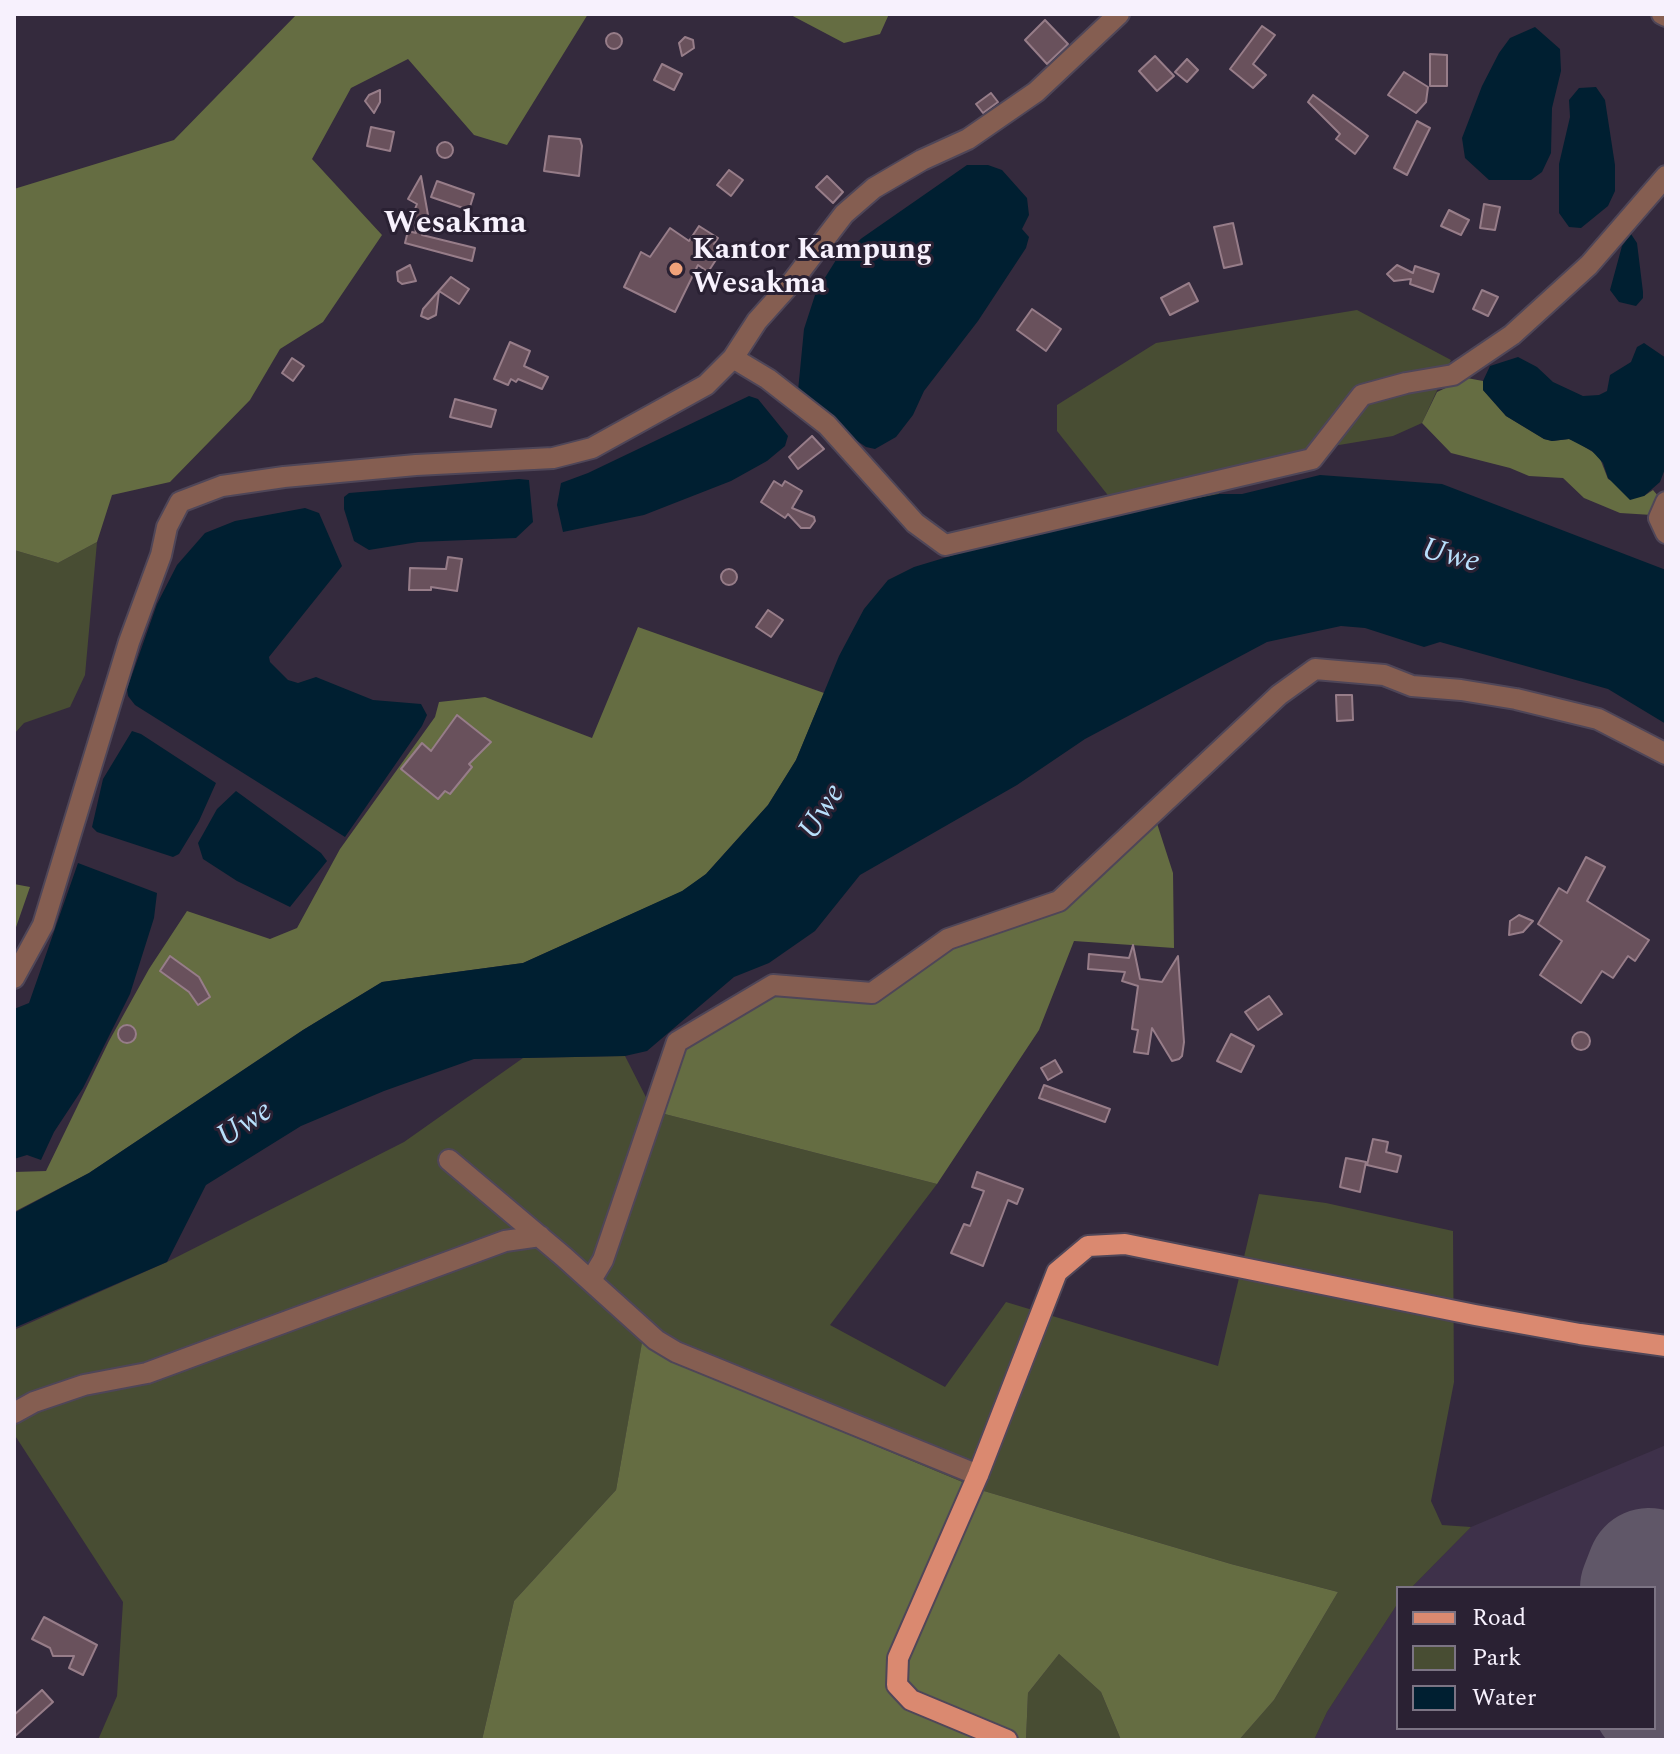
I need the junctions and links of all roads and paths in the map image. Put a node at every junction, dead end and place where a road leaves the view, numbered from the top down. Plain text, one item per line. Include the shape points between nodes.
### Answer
1 (1119, 14) edge
2 (1666, 176) edge
3 (733, 358) junction
4 (1666, 502) edge
5 (1666, 533) edge
6 (1666, 754) edge
7 (14, 978) edge
8 (449, 1160) dead end
9 (540, 1236) junction
10 (591, 1280) junction
11 (1666, 1346) edge
12 (14, 1413) edge
13 (978, 1475) junction
14 (1007, 1740) edge

1 - 3 street via 1036,92 968,139 874,188 844,214
2 - 3 street via 1589,265 1512,335 1453,375 1362,395 1312,459 945,545 915,523 827,425
3 - 7 street via 706,385 592,448 553,458 284,477 222,486 180,502 129,642 43,925
4 - 5 street via 1659,518
6 - 10 street via 1598,719 1516,699 1412,686 1384,675 1315,669 1279,695 1059,901 948,939 872,993 773,985 677,1042 603,1260
8 - 9 street
9 - 10 street
9 - 12 street via 505,1241 147,1373 84,1385
10 - 13 street via 676,1352
11 - 13 main road via 1475,1315 1125,1244 1088,1246 1057,1272
13 - 14 main road via 898,1658 897,1685 911,1700

